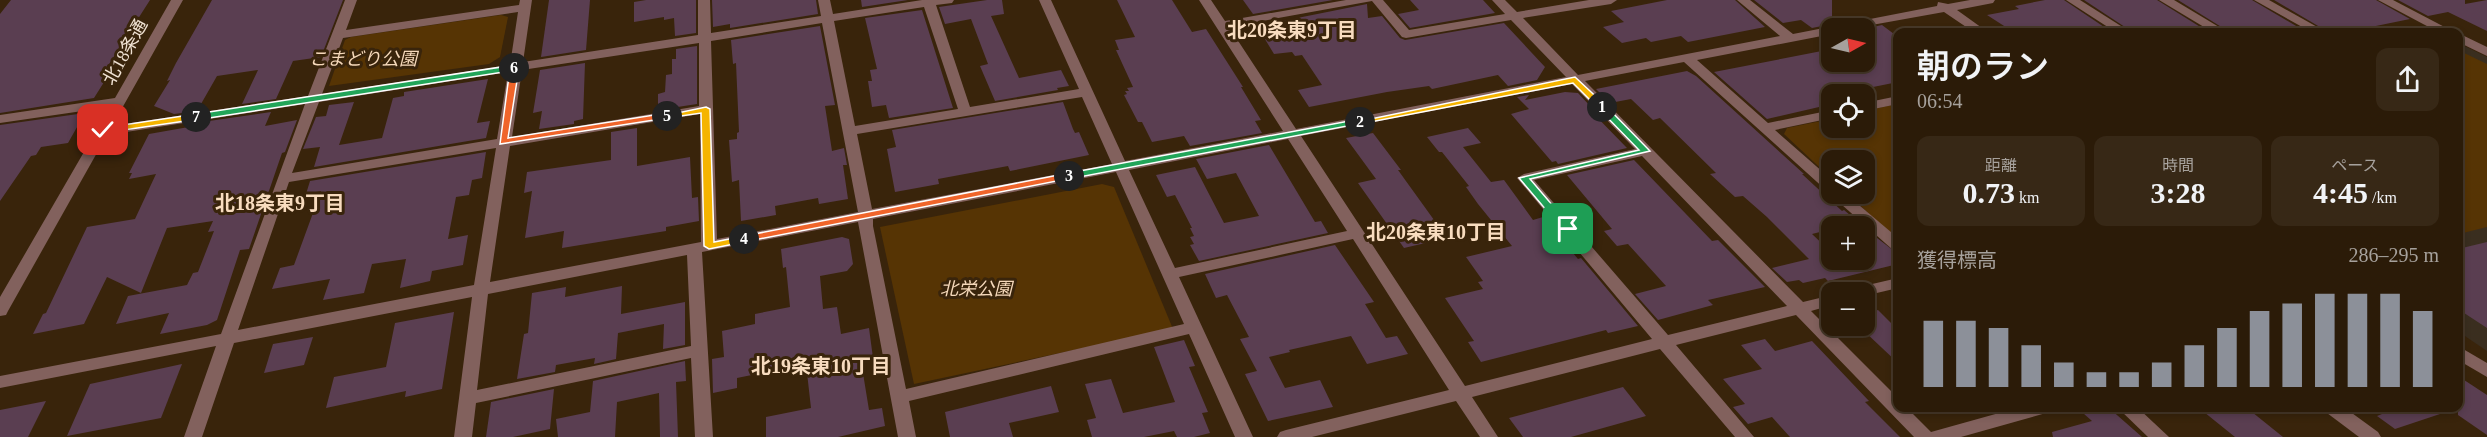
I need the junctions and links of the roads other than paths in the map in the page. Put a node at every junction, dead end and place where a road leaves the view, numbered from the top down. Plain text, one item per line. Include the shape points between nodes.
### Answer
1 (177, 0) edge
2 (351, 0) edge
3 (704, 0) edge
4 (824, 0) edge
5 (948, 0) edge
6 (1045, 0) edge
7 (1205, 0) edge
8 (1367, 0) edge
9 (1377, 0) edge
10 (1498, 0) edge
11 (1611, 0) edge
12 (1743, 0) edge
13 (1934, 0) edge
14 (1989, 0) edge
15 (2072, 0) edge
16 (2165, 0) edge
17 (2260, 0) edge
18 (2384, 0) edge
19 (928, 2) edge
20 (525, 4) edge
21 (1946, 8) junction
22 (1514, 16) junction
23 (827, 19) junction
24 (1875, 21) edge
25 (1221, 25) junction
26 (1976, 28) edge
27 (2118, 28) edge
28 (2214, 28) edge
29 (2313, 28) edge
30 (2439, 28) edge
31 (1821, 32) edge
32 (338, 35) junction
33 (706, 37) junction
34 (1790, 38) junction
35 (2463, 40) edge
36 (2487, 52) edge
37 (1687, 58) junction
38 (514, 67) junction
39 (1575, 80) junction
40 (1086, 92) junction
41 (314, 98) junction
42 (120, 101) junction
43 (1893, 101) edge
44 (1875, 105) edge
45 (706, 109) junction
46 (965, 111) junction
47 (1821, 116) edge
48 (0, 119) edge
49 (1764, 128) junction
50 (851, 131) junction
51 (102, 132) junction
52 (1291, 135) junction
53 (503, 142) junction
54 (1645, 151) junction
55 (1120, 167) junction
56 (1821, 178) edge
57 (283, 179) junction
58 (1849, 204) edge
59 (866, 216) junction
60 (1356, 234) junction
61 (1893, 243) edge
62 (701, 247) junction
63 (1169, 274) junction
64 (1893, 284) edge
65 (481, 289) junction
66 (1875, 289) edge
67 (1821, 303) edge
68 (1799, 308) junction
69 (0, 311) edge
70 (1194, 327) junction
71 (228, 338) junction
72 (1664, 342) junction
73 (701, 351) junction
74 (2463, 355) edge
75 (2487, 371) edge
76 (0, 382) edge
77 (1459, 393) junction
78 (899, 397) junction
79 (469, 398) junction
80 (1893, 404) edge
81 (1901, 412) edge
82 (2026, 412) edge
83 (2132, 412) edge
84 (2338, 412) edge
85 (193, 437) edge
86 (463, 437) edge
87 (704, 437) edge
88 (907, 437) edge
89 (1244, 437) edge
90 (1286, 437) edge
91 (1489, 437) edge
92 (1744, 437) edge
93 (1925, 437) edge
94 (1937, 437) edge
95 (2160, 437) edge
96 (2372, 437) edge

1 - 42 street, 北18条通
2 - 32 street
3 - 33 street
4 - 23 street
5 - 19 street
6 - 40 street
7 - 25 street
8 - 25 street
9 - 22 street via 1406,34
10 - 22 street
11 - 22 street
12 - 34 street
13 - 21 street
14 - 21 street
15 - 27 street
16 - 28 street
17 - 29 street
18 - 30 street
19 - 23 street
19 - 46 street
20 - 32 street
20 - 38 street
21 - 24 street
21 - 26 street
22 - 39 street
23 - 33 street
23 - 50 street
25 - 52 street
31 - 34 street
32 - 41 street
33 - 38 street
33 - 45 street
34 - 37 street
35 - 36 street
37 - 39 street
37 - 49 street
38 - 41 street
38 - 53 street
39 - 52 street
39 - 54 street
40 - 46 street
40 - 55 street
41 - 51 street
41 - 57 street
42 - 48 street
42 - 51 street, 北18条通
43 - 44 street
45 - 53 street
45 - 62 street
46 - 50 street
47 - 49 street
49 - 56 street
50 - 59 street
51 - 69 street, 北18条通
52 - 55 street
52 - 60 street
53 - 57 street
53 - 65 street
54 - 68 street
54 - 72 street via 1524,178
55 - 59 street
55 - 63 street
57 - 71 street
58 - 61 street
59 - 62 street
59 - 78 street
60 - 63 street
60 - 77 street
62 - 65 street
62 - 73 street
63 - 70 street
64 - 66 street
65 - 71 street
65 - 79 street
67 - 68 street
68 - 72 street
68 - 80 street
70 - 78 street
70 - 89 street
71 - 76 street
71 - 85 street
72 - 77 street
72 - 92 street
73 - 79 street
73 - 87 street
74 - 75 street
77 - 90 street
77 - 91 street
78 - 88 street
79 - 86 street
81 - 93 street
82 - 94 street
83 - 95 street
84 - 96 street

